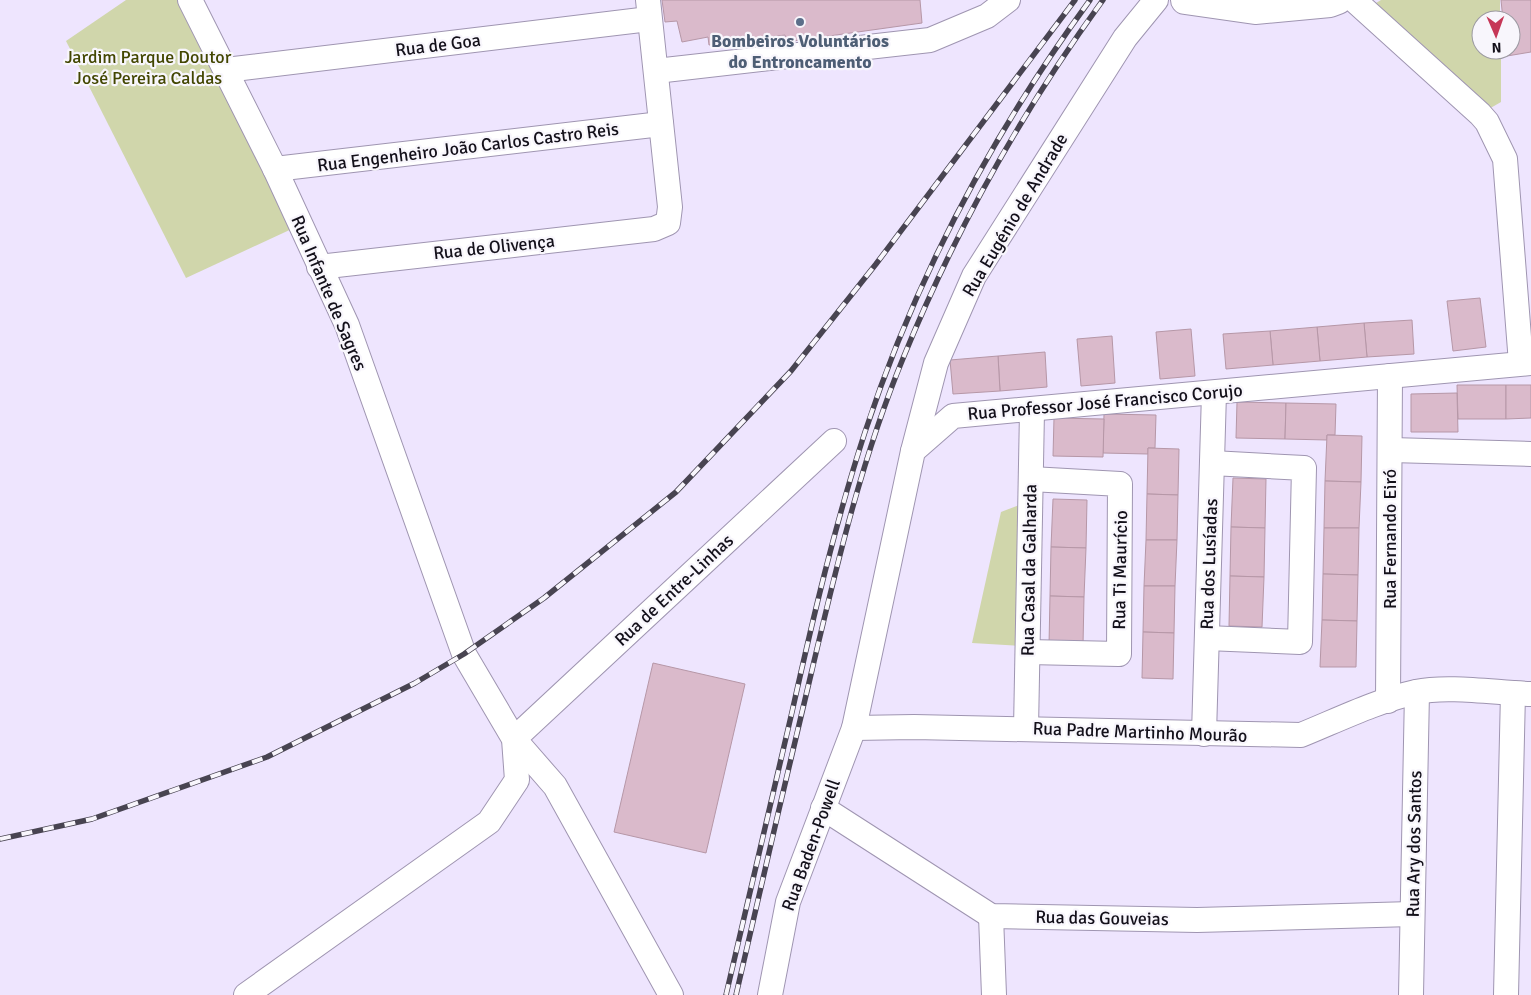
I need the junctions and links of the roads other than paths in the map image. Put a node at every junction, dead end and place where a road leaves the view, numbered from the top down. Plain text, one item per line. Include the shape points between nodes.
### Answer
1 (190, 0) edge
2 (1008, 0) edge
3 (1156, 0) edge
4 (1185, 0) edge
5 (1338, 0) edge
6 (1361, 3) edge
7 (648, 10) edge
8 (226, 70) junction
9 (656, 71) junction
10 (661, 124) junction
11 (275, 169) junction
12 (319, 267) junction
13 (1526, 363) edge
14 (1390, 376) junction
15 (1214, 393) junction
16 (1032, 410) junction
17 (834, 442) dead end
18 (1391, 450) junction
19 (913, 451) junction
20 (1531, 454) edge
21 (1212, 463) junction
22 (1031, 479) junction
23 (1207, 638) junction
24 (1028, 652) junction
25 (1417, 692) junction
26 (1522, 693) edge
27 (1388, 701) junction
28 (854, 728) junction
29 (1026, 729) junction
30 (1204, 734) junction
31 (514, 739) junction
32 (823, 808) junction
33 (1412, 914) junction
34 (991, 916) junction
35 (246, 995) edge
36 (671, 995) edge
37 (770, 995) edge
38 (994, 995) edge
39 (1411, 995) edge
40 (1506, 995) edge

1 - 8 street, Rua Infante de Sagres
2 - 9 street via 987,16 930,40
3 - 19 street, Rua Eugénio de Andrade via 1126,38 974,276 936,363
4 - 5 main road via 1254,10
6 - 13 street via 1480,114 1505,159
7 - 8 street, Rua de Goa
7 - 9 street
8 - 11 street, Rua Infante de Sagres
9 - 10 street
10 - 11 street, Rua Engenheiro João Carlos Castro Reis
10 - 12 street, Rua de Olivença via 670,207 668,222 654,229
11 - 12 street, Rua Infante de Sagres
12 - 31 street, Rua Infante de Sagres via 347,325 464,654
13 - 14 street, Rua Professor José Francisco Corujo
14 - 15 street, Rua Professor José Francisco Corujo
14 - 18 street, Rua Fernando Eiró
15 - 16 street, Rua Professor José Francisco Corujo
15 - 21 street, Rua dos Lusíadas
16 - 19 street, Rua Professor José Francisco Corujo via 953,416
16 - 22 street, Rua Casal da Galharda
17 - 31 street, Rua de Entre-Linhas
18 - 20 street
18 - 27 street, Rua Fernando Eiró
19 - 28 street
21 - 23 street, Rua dos Lusíadas
21 - 23 street via 1304,468 1300,642
22 - 24 street, Rua Casal da Galharda
22 - 24 street, Rua Ti Maurício via 1120,484 1119,654
23 - 30 street, Rua dos Lusíadas
24 - 29 street, Rua Casal da Galharda
25 - 26 street, Rua Padre Martinho Mourão via 1471,690
25 - 27 street, Rua Padre Martinho Mourão
25 - 33 street, Rua Ary dos Santos
26 - 40 street
27 - 30 street, Rua Padre Martinho Mourão via 1301,735
28 - 29 street, Rua Padre Martinho Mourão
28 - 32 street, Rua Baden-Powell
29 - 30 street, Rua Padre Martinho Mourão
31 - 35 street via 517,780 489,822
31 - 36 street, Rua Infante de Sagres via 555,786
32 - 34 street
32 - 37 street, Rua Baden-Powell via 788,902
33 - 34 street, Rua das Gouveias via 1197,920
33 - 39 street, Rua Ary dos Santos
34 - 38 street

